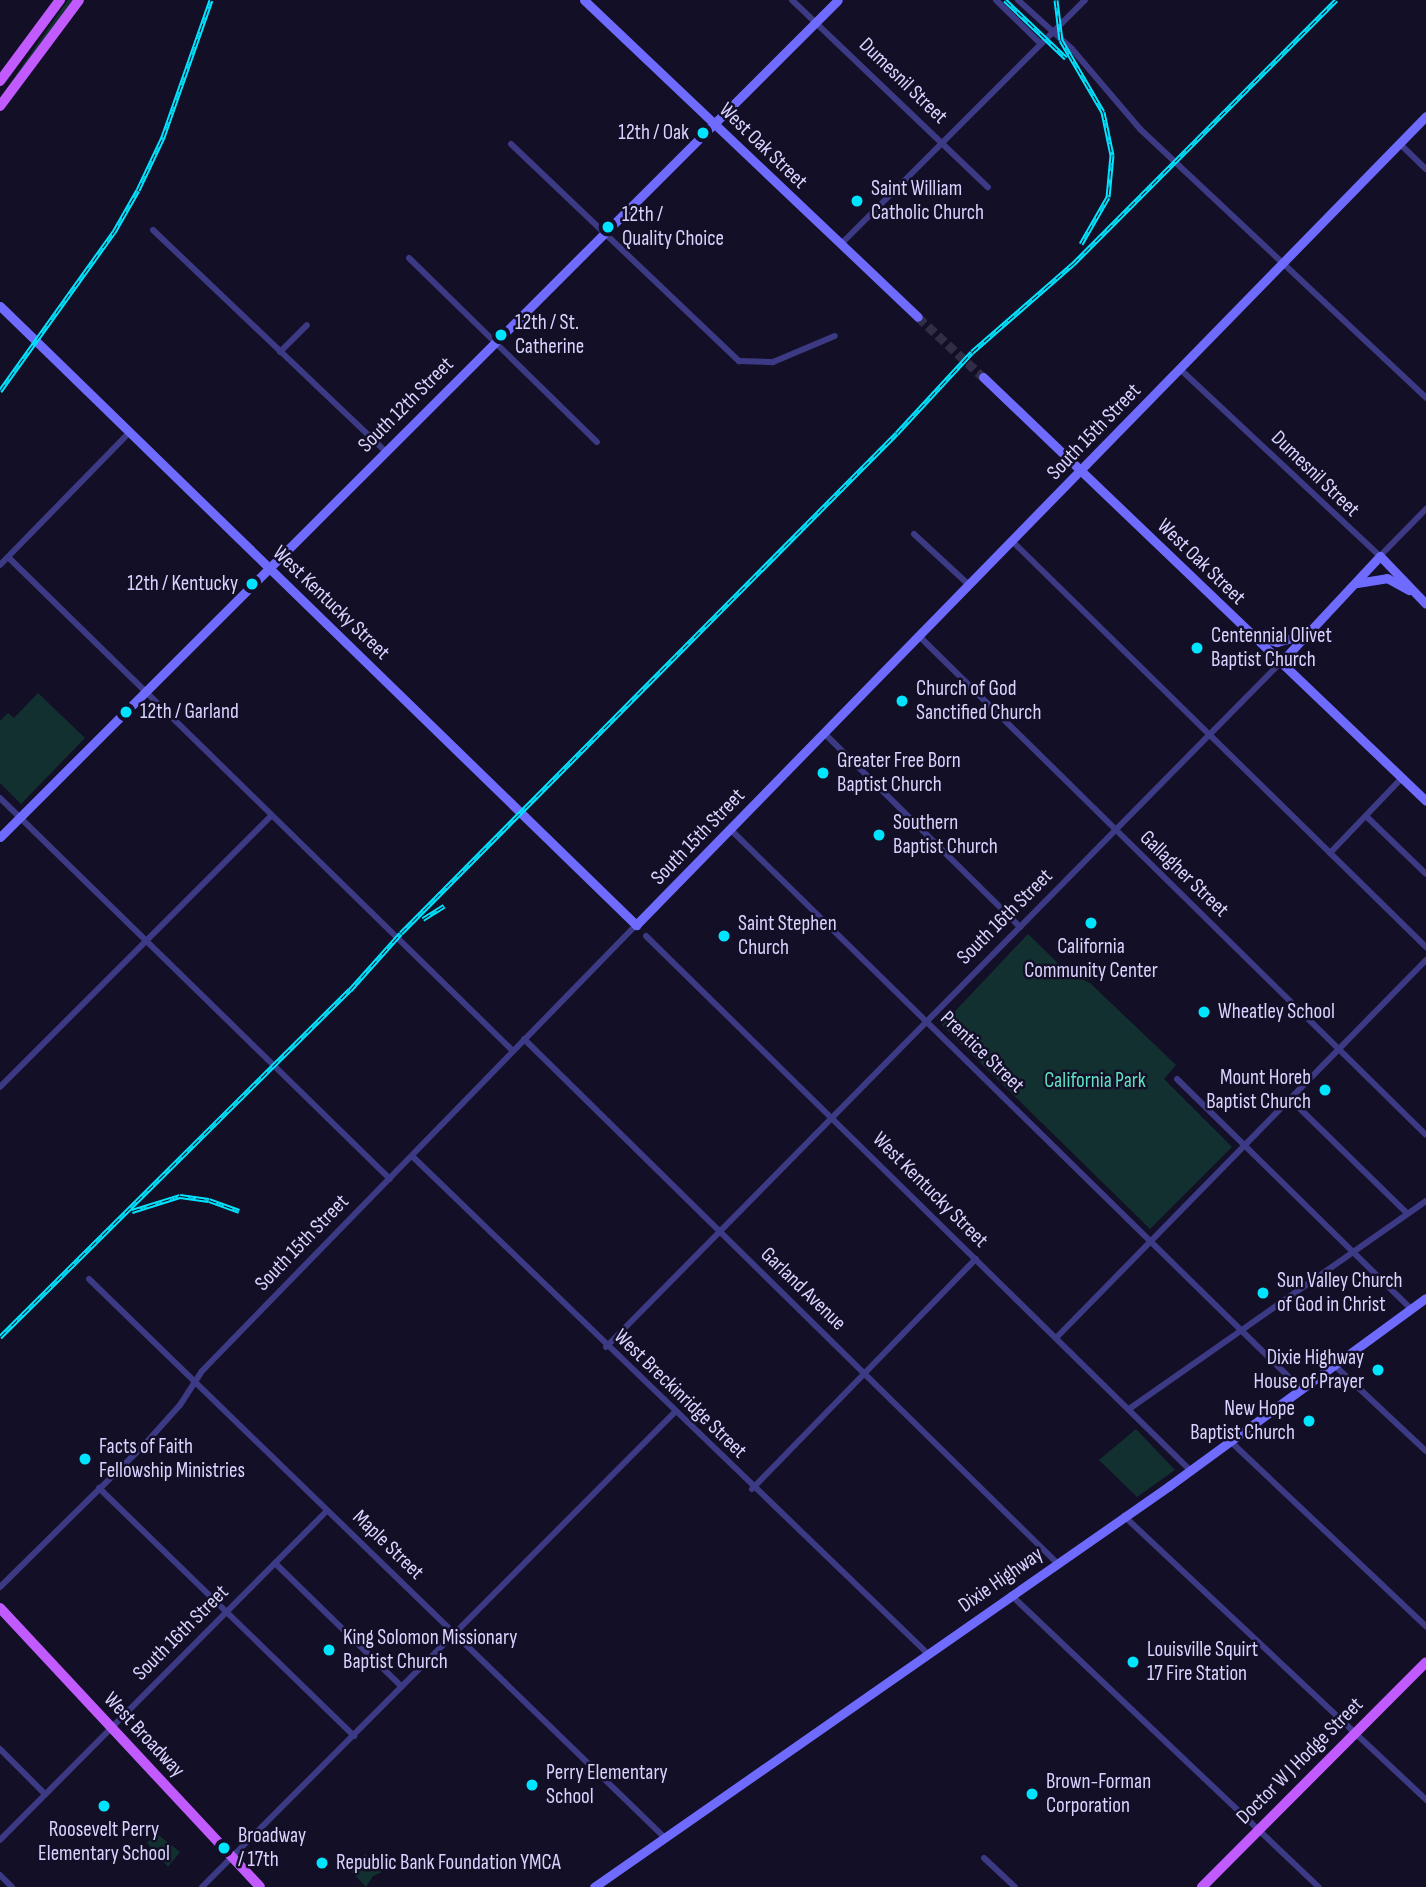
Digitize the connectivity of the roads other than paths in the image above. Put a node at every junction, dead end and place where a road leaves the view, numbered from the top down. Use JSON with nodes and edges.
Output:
{"nodes":[{"id":1,"x":60,"y":0,"type":"edge"},
{"id":2,"x":79,"y":0,"type":"edge"},
{"id":3,"x":87,"y":0,"type":"edge"},
{"id":4,"x":584,"y":0,"type":"edge"},
{"id":5,"x":792,"y":0,"type":"edge"},
{"id":6,"x":838,"y":0,"type":"edge"},
{"id":7,"x":996,"y":0,"type":"edge"},
{"id":8,"x":1018,"y":0,"type":"edge"},
{"id":9,"x":1085,"y":0,"type":"edge"},
{"id":10,"x":814,"y":23,"type":"junction"},
{"id":11,"x":1051,"y":33,"type":"junction"},
{"id":12,"x":55,"y":36,"type":"junction"},
{"id":13,"x":1041,"y":44,"type":"junction"},
{"id":14,"x":0,"y":81,"type":"edge"},
{"id":15,"x":0,"y":106,"type":"edge"},
{"id":16,"x":1426,"y":116,"type":"edge"},
{"id":17,"x":712,"y":123,"type":"junction"},
{"id":18,"x":943,"y":143,"type":"junction"},
{"id":19,"x":511,"y":144,"type":"dead end"},
{"id":20,"x":1400,"y":144,"type":"junction"},
{"id":21,"x":1426,"y":169,"type":"edge"},
{"id":22,"x":989,"y":187,"type":"dead end"},
{"id":23,"x":153,"y":230,"type":"dead end"},
{"id":24,"x":603,"y":232,"type":"junction"},
{"id":25,"x":841,"y":244,"type":"junction"},
{"id":26,"x":409,"y":258,"type":"dead end"},
{"id":27,"x":1283,"y":262,"type":"junction"},
{"id":28,"x":0,"y":306,"type":"edge"},
{"id":29,"x":918,"y":317,"type":"tunnel mouth"},
{"id":30,"x":307,"y":325,"type":"dead end"},
{"id":31,"x":835,"y":336,"type":"dead end"},
{"id":32,"x":494,"y":342,"type":"junction"},
{"id":33,"x":280,"y":352,"type":"junction"},
{"id":34,"x":1180,"y":369,"type":"junction"},
{"id":35,"x":983,"y":377,"type":"tunnel mouth"},
{"id":36,"x":1426,"y":398,"type":"edge"},
{"id":37,"x":130,"y":432,"type":"junction"},
{"id":38,"x":597,"y":442,"type":"dead end"},
{"id":39,"x":385,"y":451,"type":"junction"},
{"id":40,"x":1081,"y":471,"type":"junction"},
{"id":41,"x":1426,"y":509,"type":"edge"},
{"id":42,"x":914,"y":534,"type":"dead end"},
{"id":43,"x":1012,"y":541,"type":"junction"},
{"id":44,"x":1380,"y":556,"type":"junction"},
{"id":45,"x":8,"y":558,"type":"junction"},
{"id":46,"x":0,"y":565,"type":"edge"},
{"id":47,"x":269,"y":567,"type":"junction"},
{"id":48,"x":969,"y":584,"type":"junction"},
{"id":49,"x":1349,"y":587,"type":"junction"},
{"id":50,"x":1422,"y":601,"type":"edge"},
{"id":51,"x":1307,"y":632,"type":"junction"},
{"id":52,"x":1252,"y":634,"type":"junction"},
{"id":53,"x":919,"y":636,"type":"junction"},
{"id":54,"x":1281,"y":662,"type":"junction"},
{"id":55,"x":146,"y":692,"type":"junction"},
{"id":56,"x":824,"y":733,"type":"junction"},
{"id":57,"x":1208,"y":733,"type":"junction"},
{"id":58,"x":1402,"y":778,"type":"junction"},
{"id":59,"x":0,"y":798,"type":"edge"},
{"id":60,"x":1426,"y":800,"type":"edge"},
{"id":61,"x":271,"y":816,"type":"junction"},
{"id":62,"x":1366,"y":816,"type":"junction"},
{"id":63,"x":20,"y":817,"type":"junction"},
{"id":64,"x":730,"y":829,"type":"junction"},
{"id":65,"x":1115,"y":831,"type":"junction"},
{"id":66,"x":0,"y":837,"type":"edge"},
{"id":67,"x":1330,"y":853,"type":"junction"},
{"id":68,"x":1426,"y":874,"type":"edge"},
{"id":69,"x":636,"y":925,"type":"junction"},
{"id":70,"x":1020,"y":927,"type":"junction"},
{"id":71,"x":646,"y":936,"type":"dead end"},
{"id":72,"x":146,"y":941,"type":"junction"},
{"id":73,"x":1426,"y":947,"type":"edge"},
{"id":74,"x":1426,"y":960,"type":"edge"},
{"id":75,"x":926,"y":1021,"type":"junction"},
{"id":76,"x":524,"y":1039,"type":"junction"},
{"id":77,"x":1338,"y":1050,"type":"junction"},
{"id":78,"x":513,"y":1051,"type":"junction"},
{"id":79,"x":1177,"y":1079,"type":"dead end"},
{"id":80,"x":0,"y":1087,"type":"edge"},
{"id":81,"x":1290,"y":1099,"type":"junction"},
{"id":82,"x":832,"y":1117,"type":"junction"},
{"id":83,"x":1426,"y":1136,"type":"edge"},
{"id":84,"x":1245,"y":1147,"type":"junction"},
{"id":85,"x":412,"y":1156,"type":"junction"},
{"id":86,"x":390,"y":1179,"type":"junction"},
{"id":87,"x":1426,"y":1201,"type":"edge"},
{"id":88,"x":1407,"y":1213,"type":"junction"},
{"id":89,"x":720,"y":1232,"type":"junction"},
{"id":90,"x":1152,"y":1244,"type":"junction"},
{"id":91,"x":1352,"y":1251,"type":"junction"},
{"id":92,"x":976,"y":1259,"type":"junction"},
{"id":93,"x":89,"y":1279,"type":"dead end"},
{"id":94,"x":1426,"y":1298,"type":"edge"},
{"id":95,"x":1411,"y":1309,"type":"junction"},
{"id":96,"x":1241,"y":1330,"type":"junction"},
{"id":97,"x":1056,"y":1338,"type":"junction"},
{"id":98,"x":606,"y":1347,"type":"junction"},
{"id":99,"x":1333,"y":1364,"type":"junction"},
{"id":100,"x":864,"y":1374,"type":"junction"},
{"id":101,"x":195,"y":1382,"type":"junction"},
{"id":102,"x":1300,"y":1388,"type":"junction"},
{"id":103,"x":1129,"y":1409,"type":"junction"},
{"id":104,"x":674,"y":1413,"type":"junction"},
{"id":105,"x":1228,"y":1439,"type":"junction"},
{"id":106,"x":1426,"y":1451,"type":"edge"},
{"id":107,"x":1189,"y":1469,"type":"junction"},
{"id":108,"x":99,"y":1488,"type":"junction"},
{"id":109,"x":752,"y":1489,"type":"junction"},
{"id":110,"x":327,"y":1511,"type":"junction"},
{"id":111,"x":1125,"y":1516,"type":"junction"},
{"id":112,"x":275,"y":1563,"type":"junction"},
{"id":113,"x":1056,"y":1563,"type":"junction"},
{"id":114,"x":0,"y":1587,"type":"edge"},
{"id":115,"x":1011,"y":1595,"type":"junction"},
{"id":116,"x":0,"y":1608,"type":"edge"},
{"id":117,"x":226,"y":1612,"type":"junction"},
{"id":118,"x":1426,"y":1626,"type":"edge"},
{"id":119,"x":454,"y":1635,"type":"junction"},
{"id":120,"x":927,"y":1653,"type":"junction"},
{"id":121,"x":1426,"y":1661,"type":"edge"},
{"id":122,"x":402,"y":1687,"type":"junction"},
{"id":123,"x":111,"y":1728,"type":"junction"},
{"id":124,"x":1354,"y":1733,"type":"junction"},
{"id":125,"x":354,"y":1736,"type":"junction"},
{"id":126,"x":0,"y":1749,"type":"edge"},
{"id":127,"x":45,"y":1794,"type":"junction"},
{"id":128,"x":1426,"y":1800,"type":"edge"},
{"id":129,"x":1258,"y":1829,"type":"junction"},
{"id":130,"x":663,"y":1836,"type":"junction"},
{"id":131,"x":0,"y":1840,"type":"edge"},
{"id":132,"x":232,"y":1857,"type":"junction"},
{"id":133,"x":984,"y":1858,"type":"dead end"},
{"id":134,"x":0,"y":1875,"type":"edge"},
{"id":135,"x":12,"y":1887,"type":"edge"},
{"id":136,"x":202,"y":1887,"type":"edge"},
{"id":137,"x":260,"y":1887,"type":"edge"},
{"id":138,"x":594,"y":1887,"type":"edge"},
{"id":139,"x":1016,"y":1887,"type":"edge"},
{"id":140,"x":1202,"y":1887,"type":"edge"},
{"id":141,"x":1320,"y":1887,"type":"edge"}],
"edges":[{"from":1,"to":14,"type":"main road"},
{"from":2,"to":12,"type":"main road"},
{"from":3,"to":12,"type":"main road"},
{"from":4,"to":17,"type":"street","name":"West Oak Street"},
{"from":5,"to":10,"type":"street","name":"Dumesnil Street"},
{"from":6,"to":10,"type":"street","name":"South 12th Street"},
{"from":7,"to":13,"type":"street"},
{"from":8,"to":11,"type":"street"},
{"from":9,"to":11,"type":"street"},
{"from":10,"to":17,"type":"street","name":"South 12th Street"},
{"from":10,"to":18,"type":"street","name":"Dumesnil Street"},
{"from":11,"to":13,"type":"street"},
{"from":11,"to":27,"type":"street"},
{"from":12,"to":15,"type":"main road"},
{"from":13,"to":18,"type":"street"},
{"from":16,"to":20,"type":"street","name":"South 15th Street"},
{"from":17,"to":24,"type":"street","name":"South 12th Street"},
{"from":17,"to":25,"type":"street","name":"West Oak Street"},
{"from":18,"to":22,"type":"street","name":"Dumesnil Street"},
{"from":18,"to":25,"type":"street"},
{"from":19,"to":24,"type":"street"},
{"from":20,"to":21,"type":"street"},
{"from":20,"to":27,"type":"street","name":"South 15th Street"},
{"from":23,"to":33,"type":"street"},
{"from":24,"to":31,"type":"street"},
{"from":24,"to":32,"type":"street","name":"South 12th Street"},
{"from":25,"to":29,"type":"street","name":"West Oak Street"},
{"from":26,"to":32,"type":"street"},
{"from":27,"to":34,"type":"street","name":"South 15th Street"},
{"from":27,"to":36,"type":"street"},
{"from":28,"to":37,"type":"street","name":"West Kentucky Street"},
{"from":30,"to":33,"type":"street"},
{"from":32,"to":38,"type":"street"},
{"from":32,"to":39,"type":"street","name":"South 12th Street"},
{"from":33,"to":39,"type":"street"},
{"from":34,"to":40,"type":"street","name":"South 15th Street"},
{"from":34,"to":44,"type":"street","name":"Dumesnil Street"},
{"from":35,"to":40,"type":"street","name":"West Oak Street"},
{"from":37,"to":45,"type":"street"},
{"from":37,"to":47,"type":"street","name":"West Kentucky Street"},
{"from":39,"to":47,"type":"street","name":"South 12th Street"},
{"from":40,"to":43,"type":"street","name":"South 15th Street"},
{"from":40,"to":52,"type":"street","name":"West Oak Street"},
{"from":41,"to":44,"type":"street","name":"South 16th Street"},
{"from":42,"to":48,"type":"street"},
{"from":43,"to":48,"type":"street","name":"South 15th Street"},
{"from":43,"to":57,"type":"street"},
{"from":44,"to":49,"type":"street","name":"South 16th Street"},
{"from":44,"to":50,"type":"street","name":"Dumesnil Street"},
{"from":45,"to":46,"type":"street"},
{"from":45,"to":55,"type":"street"},
{"from":47,"to":55,"type":"street","name":"South 12th Street"},
{"from":47,"to":69,"type":"street","name":"West Kentucky Street"},
{"from":48,"to":53,"type":"street","name":"South 15th Street"},
{"from":49,"to":50,"type":"street"},
{"from":49,"to":51,"type":"street","name":"South 16th Street"},
{"from":51,"to":52,"type":"street"},
{"from":51,"to":54,"type":"street","name":"South 16th Street"},
{"from":52,"to":54,"type":"street","name":"West Oak Street"},
{"from":53,"to":56,"type":"street","name":"South 15th Street"},
{"from":53,"to":65,"type":"street","name":"Gallagher Street"},
{"from":54,"to":57,"type":"street","name":"South 16th Street"},
{"from":54,"to":58,"type":"street","name":"West Oak Street"},
{"from":55,"to":61,"type":"street"},
{"from":55,"to":63,"type":"street","name":"South 12th Street"},
{"from":56,"to":64,"type":"street","name":"South 15th Street"},
{"from":56,"to":70,"type":"street"},
{"from":57,"to":65,"type":"street","name":"South 16th Street"},
{"from":57,"to":67,"type":"street"},
{"from":58,"to":60,"type":"street","name":"West Oak Street"},
{"from":58,"to":62,"type":"street"},
{"from":59,"to":63,"type":"street"},
{"from":61,"to":72,"type":"street"},
{"from":61,"to":78,"type":"street"},
{"from":62,"to":67,"type":"street"},
{"from":62,"to":68,"type":"street"},
{"from":63,"to":66,"type":"street","name":"South 12th Street"},
{"from":63,"to":72,"type":"street"},
{"from":64,"to":69,"type":"street","name":"South 15th Street"},
{"from":64,"to":75,"type":"street","name":"Prentice Street"},
{"from":65,"to":70,"type":"street","name":"South 16th Street"},
{"from":65,"to":77,"type":"street","name":"Gallagher Street"},
{"from":67,"to":73,"type":"street"},
{"from":69,"to":76,"type":"street","name":"South 15th Street"},
{"from":70,"to":75,"type":"street","name":"South 16th Street"},
{"from":71,"to":82,"type":"street","name":"West Kentucky Street"},
{"from":72,"to":80,"type":"street"},
{"from":72,"to":86,"type":"street"},
{"from":74,"to":77,"type":"street"},
{"from":75,"to":82,"type":"street","name":"South 16th Street"},
{"from":75,"to":90,"type":"street","name":"Prentice Street"},
{"from":76,"to":78,"type":"street","name":"South 15th Street"},
{"from":76,"to":89,"type":"street","name":"Garland Avenue"},
{"from":77,"to":81,"type":"street"},
{"from":77,"to":83,"type":"street","name":"Gallagher Street"},
{"from":78,"to":85,"type":"street","name":"South 15th Street"},
{"from":79,"to":84,"type":"street"},
{"from":81,"to":84,"type":"street"},
{"from":81,"to":88,"type":"street"},
{"from":82,"to":89,"type":"street","name":"South 16th Street"},
{"from":82,"to":92,"type":"street","name":"West Kentucky Street"},
{"from":84,"to":90,"type":"street"},
{"from":84,"to":91,"type":"street"},
{"from":85,"to":86,"type":"street","name":"South 15th Street"},
{"from":85,"to":98,"type":"street","name":"West Breckinridge Street"},
{"from":86,"to":101,"type":"street","name":"South 15th Street"},
{"from":87,"to":88,"type":"street"},
{"from":88,"to":91,"type":"street"},
{"from":89,"to":98,"type":"street","name":"South 16th Street"},
{"from":89,"to":100,"type":"street","name":"Garland Avenue"},
{"from":90,"to":96,"type":"street","name":"Prentice Street"},
{"from":90,"to":97,"type":"street"},
{"from":91,"to":95,"type":"street"},
{"from":91,"to":96,"type":"street"},
{"from":92,"to":97,"type":"street","name":"West Kentucky Street"},
{"from":92,"to":100,"type":"street"},
{"from":93,"to":101,"type":"street","name":"Maple Street"},
{"from":94,"to":95,"type":"street","name":"Dixie Highway"},
{"from":95,"to":99,"type":"street","name":"Dixie Highway"},
{"from":96,"to":102,"type":"street","name":"Prentice Street"},
{"from":96,"to":103,"type":"street"},
{"from":97,"to":103,"type":"street","name":"West Kentucky Street"},
{"from":98,"to":104,"type":"street","name":"West Breckinridge Street"},
{"from":99,"to":102,"type":"street","name":"Dixie Highway"},
{"from":99,"to":106,"type":"street"},
{"from":100,"to":109,"type":"street"},
{"from":100,"to":113,"type":"street","name":"Garland Avenue"},
{"from":101,"to":108,"type":"street","name":"South 15th Street"},
{"from":101,"to":110,"type":"street","name":"Maple Street"},
{"from":102,"to":105,"type":"street","name":"Dixie Highway"},
{"from":103,"to":107,"type":"street","name":"West Kentucky Street"},
{"from":104,"to":109,"type":"street","name":"West Breckinridge Street"},
{"from":104,"to":119,"type":"street"},
{"from":105,"to":107,"type":"street","name":"Dixie Highway"},
{"from":105,"to":118,"type":"street"},
{"from":107,"to":111,"type":"street","name":"Dixie Highway"},
{"from":108,"to":114,"type":"street","name":"South 15th Street"},
{"from":108,"to":117,"type":"street"},
{"from":109,"to":120,"type":"street","name":"West Breckinridge Street"},
{"from":110,"to":112,"type":"street","name":"South 16th Street"},
{"from":110,"to":119,"type":"street","name":"Maple Street"},
{"from":111,"to":113,"type":"street","name":"Dixie Highway"},
{"from":111,"to":124,"type":"street"},
{"from":112,"to":117,"type":"street","name":"South 16th Street"},
{"from":112,"to":122,"type":"street"},
{"from":113,"to":115,"type":"street","name":"Dixie Highway"},
{"from":115,"to":120,"type":"street","name":"Dixie Highway"},
{"from":115,"to":129,"type":"street"},
{"from":116,"to":123,"type":"main road","name":"West Broadway"},
{"from":117,"to":123,"type":"street","name":"South 16th Street"},
{"from":117,"to":125,"type":"street"},
{"from":119,"to":122,"type":"street"},
{"from":119,"to":130,"type":"street","name":"Maple Street"},
{"from":120,"to":130,"type":"street","name":"Dixie Highway"},
{"from":121,"to":124,"type":"main road","name":"Doctor W J Hodge Street"},
{"from":122,"to":125,"type":"street"},
{"from":123,"to":127,"type":"street","name":"South 16th Street"},
{"from":123,"to":132,"type":"main road","name":"West Broadway"},
{"from":124,"to":128,"type":"street"},
{"from":124,"to":129,"type":"main road","name":"Doctor W J Hodge Street"},
{"from":125,"to":132,"type":"street"},
{"from":126,"to":127,"type":"street"},
{"from":127,"to":131,"type":"street","name":"South 16th Street"},
{"from":129,"to":140,"type":"main road","name":"Doctor W J Hodge Street"},
{"from":129,"to":141,"type":"street"},
{"from":130,"to":138,"type":"street","name":"Dixie Highway"},
{"from":132,"to":136,"type":"street"},
{"from":132,"to":137,"type":"main road","name":"West Broadway"},
{"from":133,"to":139,"type":"street"},
{"from":134,"to":135,"type":"street"}]}
